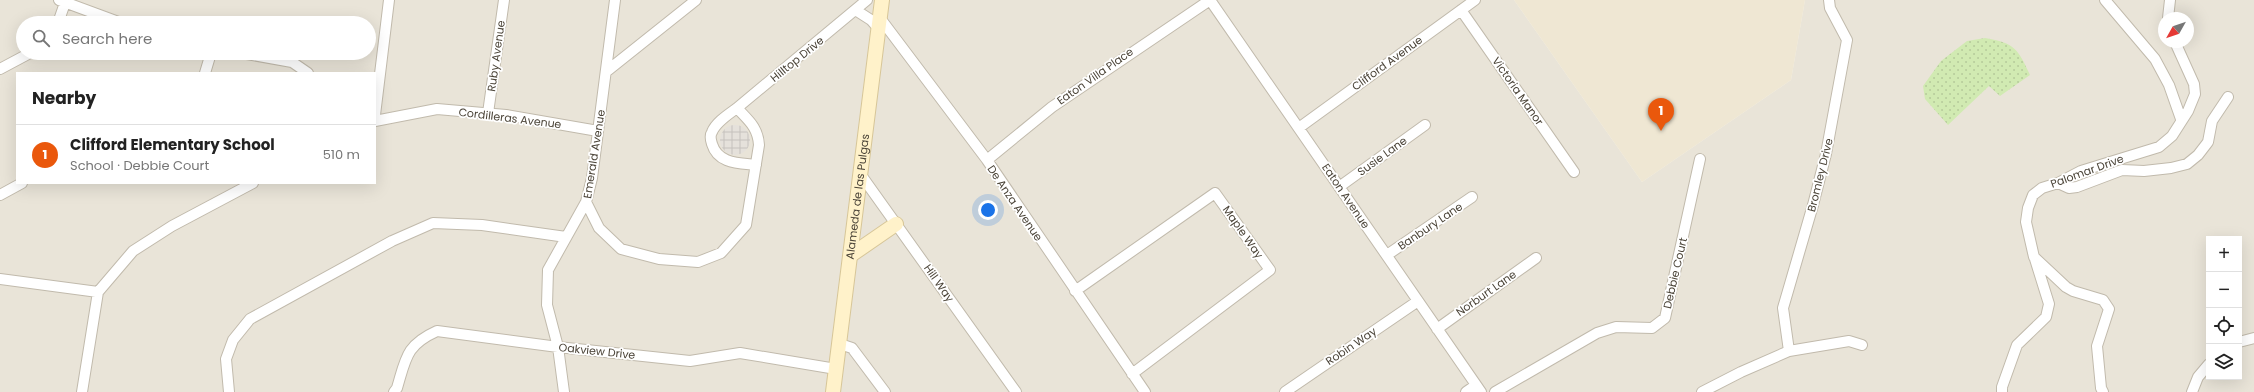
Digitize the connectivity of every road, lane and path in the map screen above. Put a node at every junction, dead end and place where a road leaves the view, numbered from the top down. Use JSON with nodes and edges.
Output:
{"nodes":[{"id":1,"x":389,"y":0,"type":"edge"},
{"id":2,"x":504,"y":0,"type":"edge"},
{"id":3,"x":615,"y":0,"type":"edge"},
{"id":4,"x":696,"y":0,"type":"edge"},
{"id":5,"x":867,"y":0,"type":"edge"},
{"id":6,"x":882,"y":0,"type":"edge"},
{"id":7,"x":1210,"y":0,"type":"edge"},
{"id":8,"x":1475,"y":0,"type":"edge"},
{"id":9,"x":1829,"y":0,"type":"edge"},
{"id":10,"x":2105,"y":0,"type":"edge"},
{"id":11,"x":2170,"y":0,"type":"edge"},
{"id":12,"x":63,"y":1,"type":"edge"},
{"id":13,"x":1461,"y":10,"type":"junction"},
{"id":14,"x":857,"y":11,"type":"junction"},
{"id":15,"x":2169,"y":12,"type":"edge"},
{"id":16,"x":60,"y":16,"type":"edge"},
{"id":17,"x":103,"y":16,"type":"edge"},
{"id":18,"x":880,"y":24,"type":"junction"},
{"id":19,"x":2179,"y":48,"type":"edge"},
{"id":20,"x":17,"y":60,"type":"edge"},
{"id":21,"x":209,"y":60,"type":"edge"},
{"id":22,"x":281,"y":60,"type":"edge"},
{"id":23,"x":0,"y":69,"type":"edge"},
{"id":24,"x":607,"y":71,"type":"junction"},
{"id":25,"x":205,"y":72,"type":"edge"},
{"id":26,"x":307,"y":72,"type":"edge"},
{"id":27,"x":2228,"y":97,"type":"dead end"},
{"id":28,"x":376,"y":107,"type":"edge"},
{"id":29,"x":737,"y":108,"type":"junction"},
{"id":30,"x":488,"y":113,"type":"junction"},
{"id":31,"x":2181,"y":119,"type":"junction"},
{"id":32,"x":376,"y":121,"type":"edge"},
{"id":33,"x":1425,"y":126,"type":"dead end"},
{"id":34,"x":1300,"y":127,"type":"junction"},
{"id":35,"x":598,"y":131,"type":"junction"},
{"id":36,"x":1700,"y":159,"type":"dead end"},
{"id":37,"x":987,"y":160,"type":"junction"},
{"id":38,"x":756,"y":165,"type":"junction"},
{"id":39,"x":1574,"y":172,"type":"dead end"},
{"id":40,"x":861,"y":175,"type":"junction"},
{"id":41,"x":2058,"y":182,"type":"junction"},
{"id":42,"x":20,"y":184,"type":"edge"},
{"id":43,"x":251,"y":184,"type":"edge"},
{"id":44,"x":1339,"y":187,"type":"junction"},
{"id":45,"x":0,"y":195,"type":"edge"},
{"id":46,"x":1472,"y":197,"type":"dead end"},
{"id":47,"x":586,"y":202,"type":"junction"},
{"id":48,"x":896,"y":224,"type":"junction"},
{"id":49,"x":566,"y":237,"type":"junction"},
{"id":50,"x":851,"y":255,"type":"junction"},
{"id":51,"x":1387,"y":255,"type":"junction"},
{"id":52,"x":2034,"y":257,"type":"junction"},
{"id":53,"x":1536,"y":258,"type":"dead end"},
{"id":54,"x":0,"y":279,"type":"edge"},
{"id":55,"x":1075,"y":291,"type":"junction"},
{"id":56,"x":98,"y":292,"type":"junction"},
{"id":57,"x":1418,"y":301,"type":"junction"},
{"id":58,"x":1436,"y":328,"type":"junction"},
{"id":59,"x":2254,"y":338,"type":"edge"},
{"id":60,"x":2242,"y":341,"type":"edge"},
{"id":61,"x":840,"y":344,"type":"junction"},
{"id":62,"x":1862,"y":345,"type":"dead end"},
{"id":63,"x":558,"y":347,"type":"junction"},
{"id":64,"x":1790,"y":351,"type":"junction"},
{"id":65,"x":2206,"y":368,"type":"edge"},
{"id":66,"x":836,"y":369,"type":"junction"},
{"id":67,"x":1132,"y":374,"type":"junction"},
{"id":68,"x":1478,"y":389,"type":"edge"},
{"id":69,"x":82,"y":392,"type":"edge"},
{"id":70,"x":229,"y":392,"type":"edge"},
{"id":71,"x":394,"y":392,"type":"edge"},
{"id":72,"x":564,"y":392,"type":"edge"},
{"id":73,"x":833,"y":392,"type":"edge"},
{"id":74,"x":885,"y":392,"type":"edge"},
{"id":75,"x":1016,"y":392,"type":"edge"},
{"id":76,"x":1144,"y":392,"type":"edge"},
{"id":77,"x":1284,"y":392,"type":"edge"},
{"id":78,"x":1466,"y":392,"type":"edge"},
{"id":79,"x":1495,"y":392,"type":"edge"},
{"id":80,"x":1702,"y":392,"type":"edge"},
{"id":81,"x":2002,"y":392,"type":"edge"},
{"id":82,"x":2103,"y":392,"type":"edge"},
{"id":83,"x":2192,"y":392,"type":"edge"}],
"edges":[{"from":1,"to":28,"type":"street"},
{"from":2,"to":30,"type":"street","name":"Ruby Avenue"},
{"from":3,"to":24,"type":"street","name":"Emerald Avenue"},
{"from":4,"to":24,"type":"street"},
{"from":5,"to":14,"type":"street","name":"Hilltop Drive"},
{"from":6,"to":18,"type":"main road","name":"Alameda de las Pulgas"},
{"from":7,"to":34,"type":"street","name":"Eaton Avenue"},
{"from":7,"to":37,"type":"street","name":"Eaton Villa Place"},
{"from":8,"to":13,"type":"street","name":"Clifford Avenue"},
{"from":9,"to":64,"type":"street","name":"Bromley Drive"},
{"from":10,"to":31,"type":"street"},
{"from":11,"to":15,"type":"street"},
{"from":12,"to":16,"type":"street"},
{"from":12,"to":17,"type":"street"},
{"from":13,"to":34,"type":"street","name":"Clifford Avenue"},
{"from":13,"to":39,"type":"street","name":"Victoria Manor"},
{"from":14,"to":18,"type":"street"},
{"from":14,"to":29,"type":"street","name":"Hilltop Drive"},
{"from":18,"to":37,"type":"street","name":"De Anza Avenue"},
{"from":18,"to":40,"type":"main road","name":"Alameda de las Pulgas"},
{"from":19,"to":31,"type":"street","name":"Palomar Drive"},
{"from":20,"to":23,"type":"street"},
{"from":21,"to":25,"type":"street"},
{"from":22,"to":26,"type":"street"},
{"from":24,"to":35,"type":"street","name":"Emerald Avenue"},
{"from":27,"to":41,"type":"street"},
{"from":29,"to":38,"type":"street"},
{"from":29,"to":38,"type":"street","name":"Hilltop Drive"},
{"from":30,"to":32,"type":"street","name":"Cordilleras Avenue"},
{"from":30,"to":35,"type":"street","name":"Cordilleras Avenue"},
{"from":31,"to":41,"type":"street","name":"Palomar Drive"},
{"from":33,"to":44,"type":"street","name":"Susie Lane"},
{"from":34,"to":44,"type":"street","name":"Eaton Avenue"},
{"from":35,"to":47,"type":"street","name":"Emerald Avenue"},
{"from":36,"to":79,"type":"street","name":"Debbie Court"},
{"from":37,"to":55,"type":"street","name":"De Anza Avenue"},
{"from":38,"to":47,"type":"street"},
{"from":40,"to":48,"type":"street","name":"Hill Way"},
{"from":40,"to":50,"type":"main road","name":"Alameda de las Pulgas"},
{"from":41,"to":52,"type":"street","name":"Palomar Drive"},
{"from":42,"to":45,"type":"street"},
{"from":43,"to":56,"type":"street"},
{"from":44,"to":51,"type":"street","name":"Eaton Avenue"},
{"from":46,"to":51,"type":"street","name":"Banbury Lane"},
{"from":47,"to":49,"type":"street","name":"Emerald Avenue"},
{"from":48,"to":50,"type":"main road"},
{"from":48,"to":75,"type":"street","name":"Hill Way"},
{"from":49,"to":63,"type":"street","name":"Emerald Avenue"},
{"from":49,"to":70,"type":"street"},
{"from":50,"to":61,"type":"main road","name":"Alameda de las Pulgas"},
{"from":51,"to":57,"type":"street","name":"Eaton Avenue"},
{"from":52,"to":81,"type":"street","name":"Palomar Drive"},
{"from":52,"to":82,"type":"street"},
{"from":53,"to":58,"type":"street","name":"Norburt Lane"},
{"from":54,"to":56,"type":"street"},
{"from":55,"to":67,"type":"street","name":"De Anza Avenue"},
{"from":55,"to":67,"type":"street","name":"Maple Way"},
{"from":56,"to":69,"type":"street"},
{"from":57,"to":58,"type":"street","name":"Eaton Avenue"},
{"from":57,"to":77,"type":"street","name":"Robin Way"},
{"from":58,"to":68,"type":"street","name":"Eaton Avenue"},
{"from":59,"to":60,"type":"street"},
{"from":61,"to":66,"type":"main road","name":"Alameda de las Pulgas"},
{"from":61,"to":74,"type":"street"},
{"from":62,"to":64,"type":"street"},
{"from":63,"to":66,"type":"street","name":"Oakview Drive"},
{"from":63,"to":71,"type":"street","name":"Oakview Drive"},
{"from":63,"to":72,"type":"street","name":"Emerald Avenue"},
{"from":64,"to":80,"type":"street"},
{"from":65,"to":83,"type":"street"},
{"from":66,"to":73,"type":"main road","name":"Alameda de las Pulgas"},
{"from":67,"to":76,"type":"street","name":"De Anza Avenue"},
{"from":68,"to":78,"type":"street"}]}
